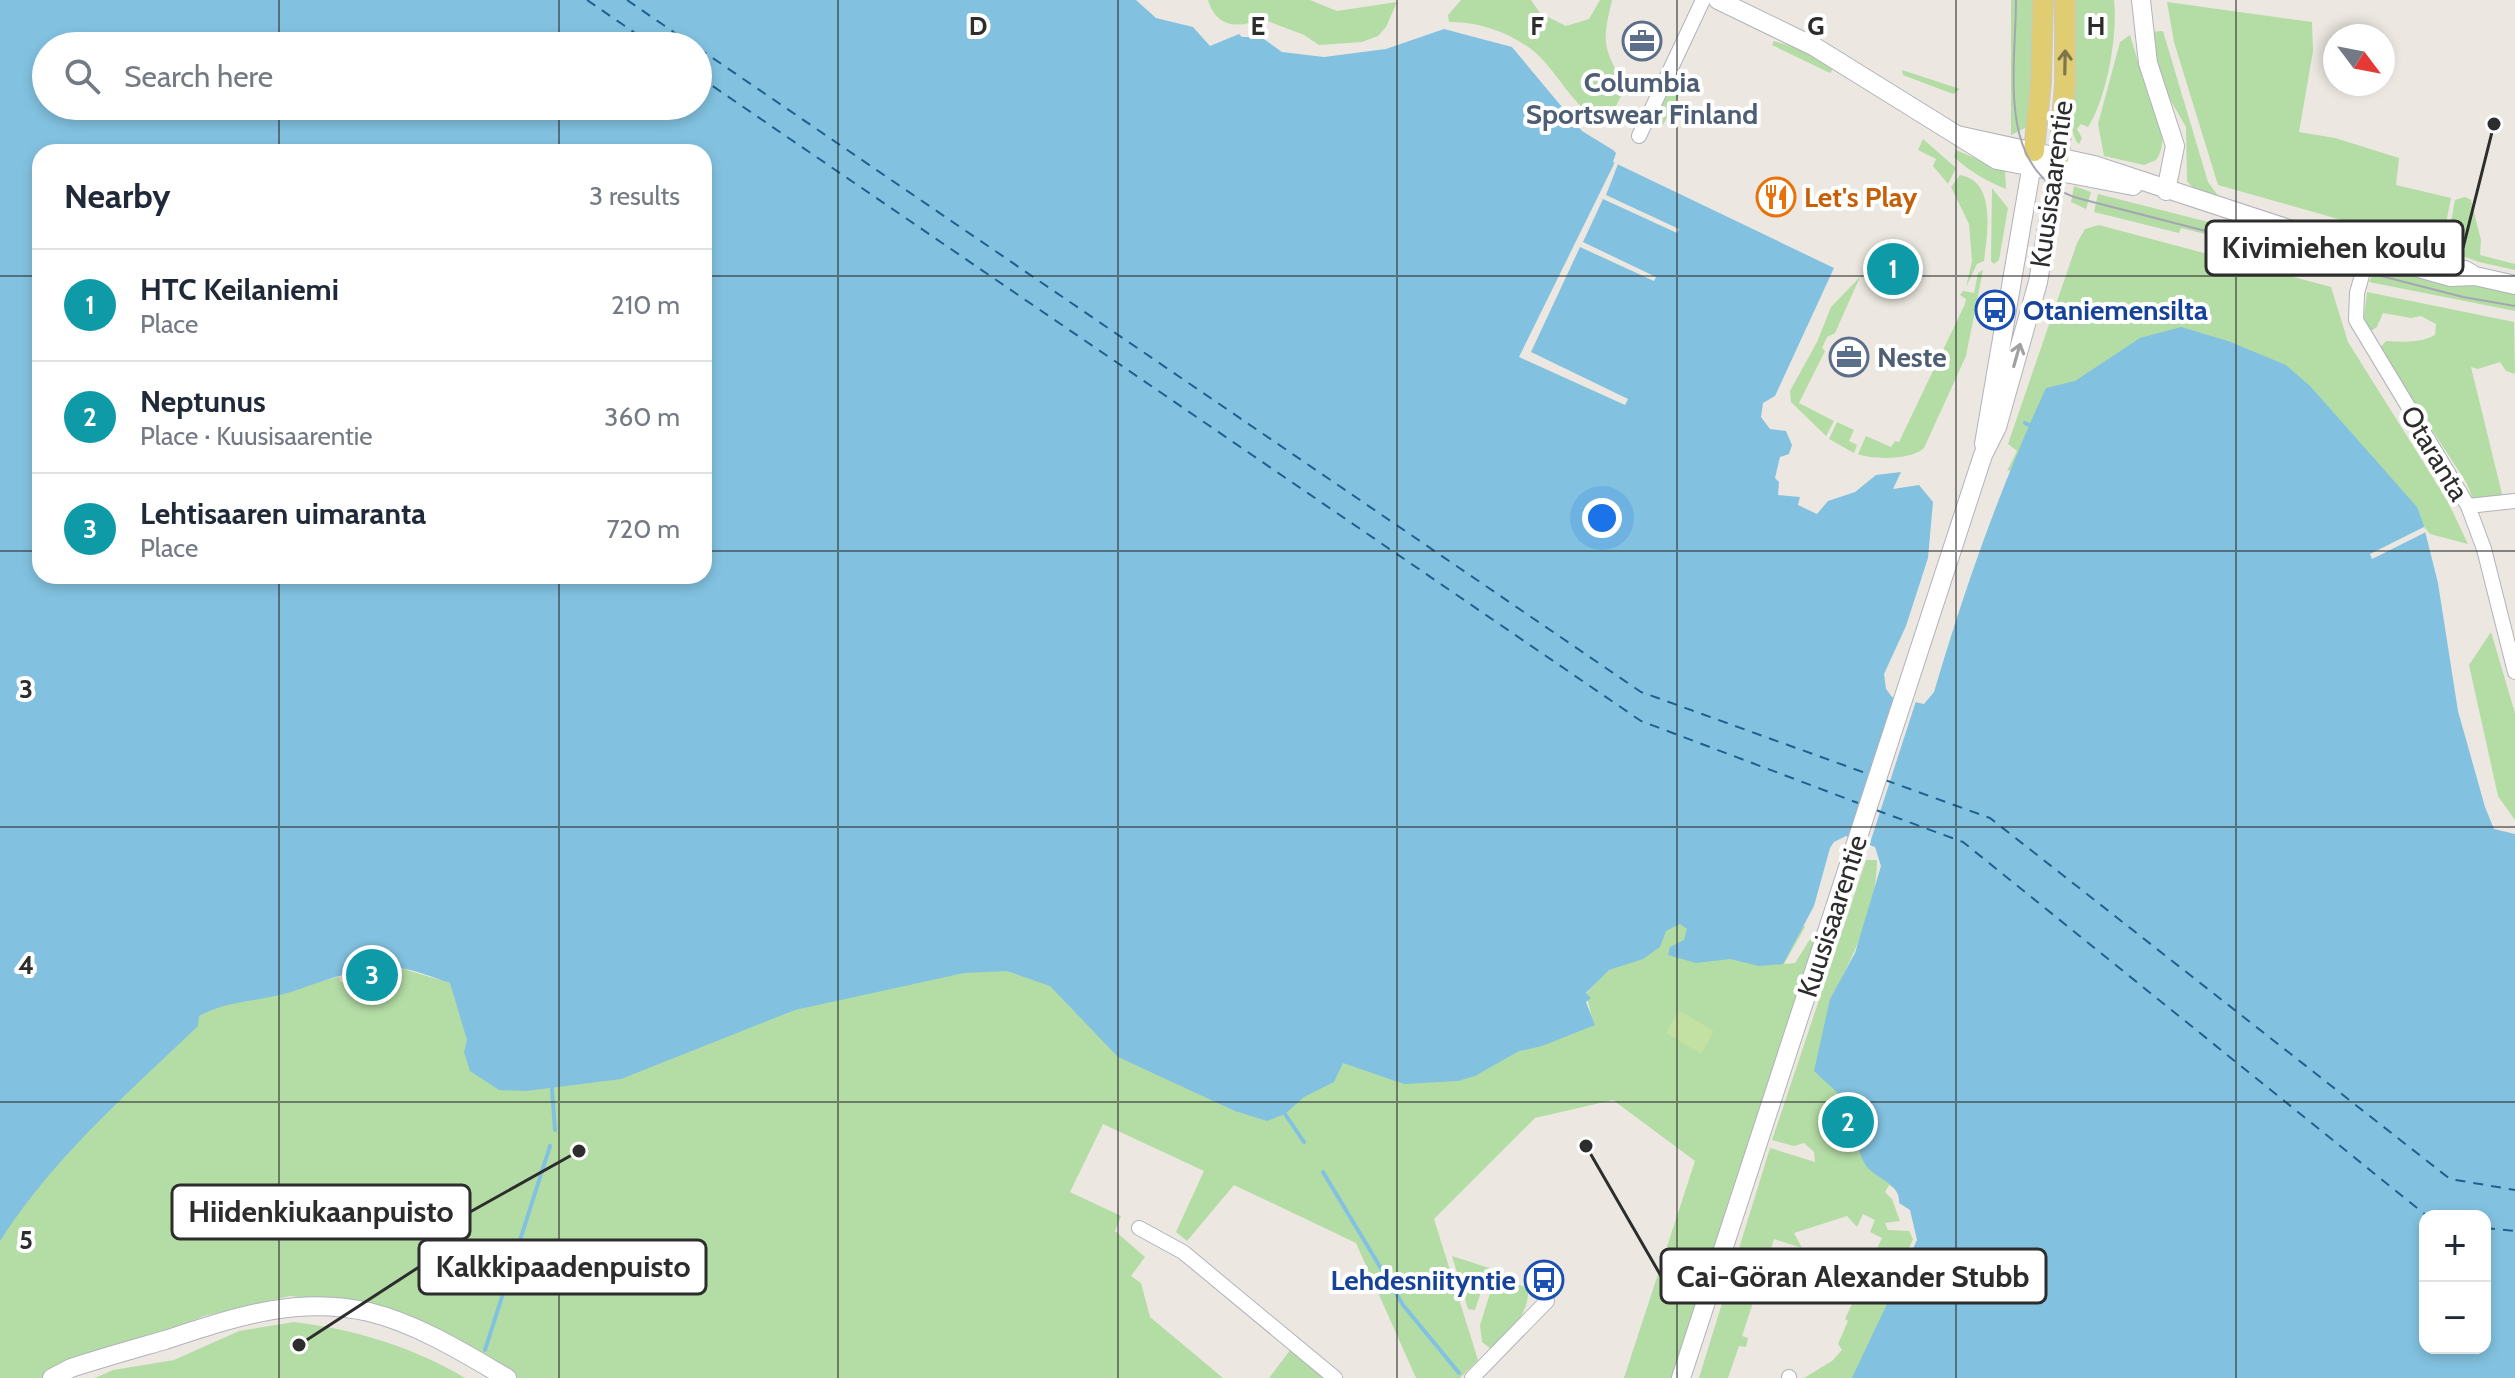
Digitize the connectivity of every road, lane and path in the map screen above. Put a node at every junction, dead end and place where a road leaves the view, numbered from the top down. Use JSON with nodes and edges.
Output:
{"nodes":[{"id":1,"x":1703,"y":0,"type":"edge"},
{"id":2,"x":1718,"y":0,"type":"edge"},
{"id":3,"x":2043,"y":0,"type":"edge"},
{"id":4,"x":2065,"y":0,"type":"edge"},
{"id":5,"x":2141,"y":0,"type":"edge"},
{"id":6,"x":1639,"y":136,"type":"dead end"},
{"id":7,"x":2033,"y":160,"type":"junction"},
{"id":8,"x":2058,"y":165,"type":"junction"},
{"id":9,"x":2161,"y":190,"type":"junction"},
{"id":10,"x":2370,"y":248,"type":"junction"},
{"id":11,"x":2515,"y":285,"type":"edge"},
{"id":12,"x":1983,"y":455,"type":"junction"},
{"id":13,"x":2515,"y":501,"type":"edge"},
{"id":14,"x":2468,"y":506,"type":"junction"},
{"id":15,"x":2515,"y":672,"type":"edge"},
{"id":16,"x":1139,"y":1228,"type":"dead end"},
{"id":17,"x":1547,"y":1301,"type":"dead end"},
{"id":18,"x":52,"y":1378,"type":"edge"},
{"id":19,"x":507,"y":1378,"type":"edge"},
{"id":20,"x":1335,"y":1378,"type":"edge"},
{"id":21,"x":1472,"y":1378,"type":"edge"},
{"id":22,"x":1681,"y":1378,"type":"edge"}],
"edges":[{"from":1,"to":6,"type":"street"},
{"from":2,"to":7,"type":"main road"},
{"from":3,"to":7,"type":"main road","name":"Kuusisaarentie"},
{"from":8,"to":4,"type":"main road","name":"Kuusisaarentie","one_way":true},
{"from":5,"to":9,"type":"main road"},
{"from":7,"to":8,"type":"main road"},
{"from":7,"to":12,"type":"main road","name":"Kuusisaarentie"},
{"from":8,"to":9,"type":"main road"},
{"from":12,"to":8,"type":"main road","name":"Kuusisaarentie","one_way":true},
{"from":9,"to":10,"type":"main road"},
{"from":10,"to":11,"type":"main road"},
{"from":10,"to":14,"type":"street","name":"Otaranta"},
{"from":12,"to":22,"type":"main road","name":"Kuusisaarentie"},
{"from":13,"to":14,"type":"street"},
{"from":14,"to":15,"type":"street","name":"Otaranta"},
{"from":16,"to":20,"type":"street"},
{"from":17,"to":21,"type":"street"},
{"from":18,"to":19,"type":"main road"}]}
